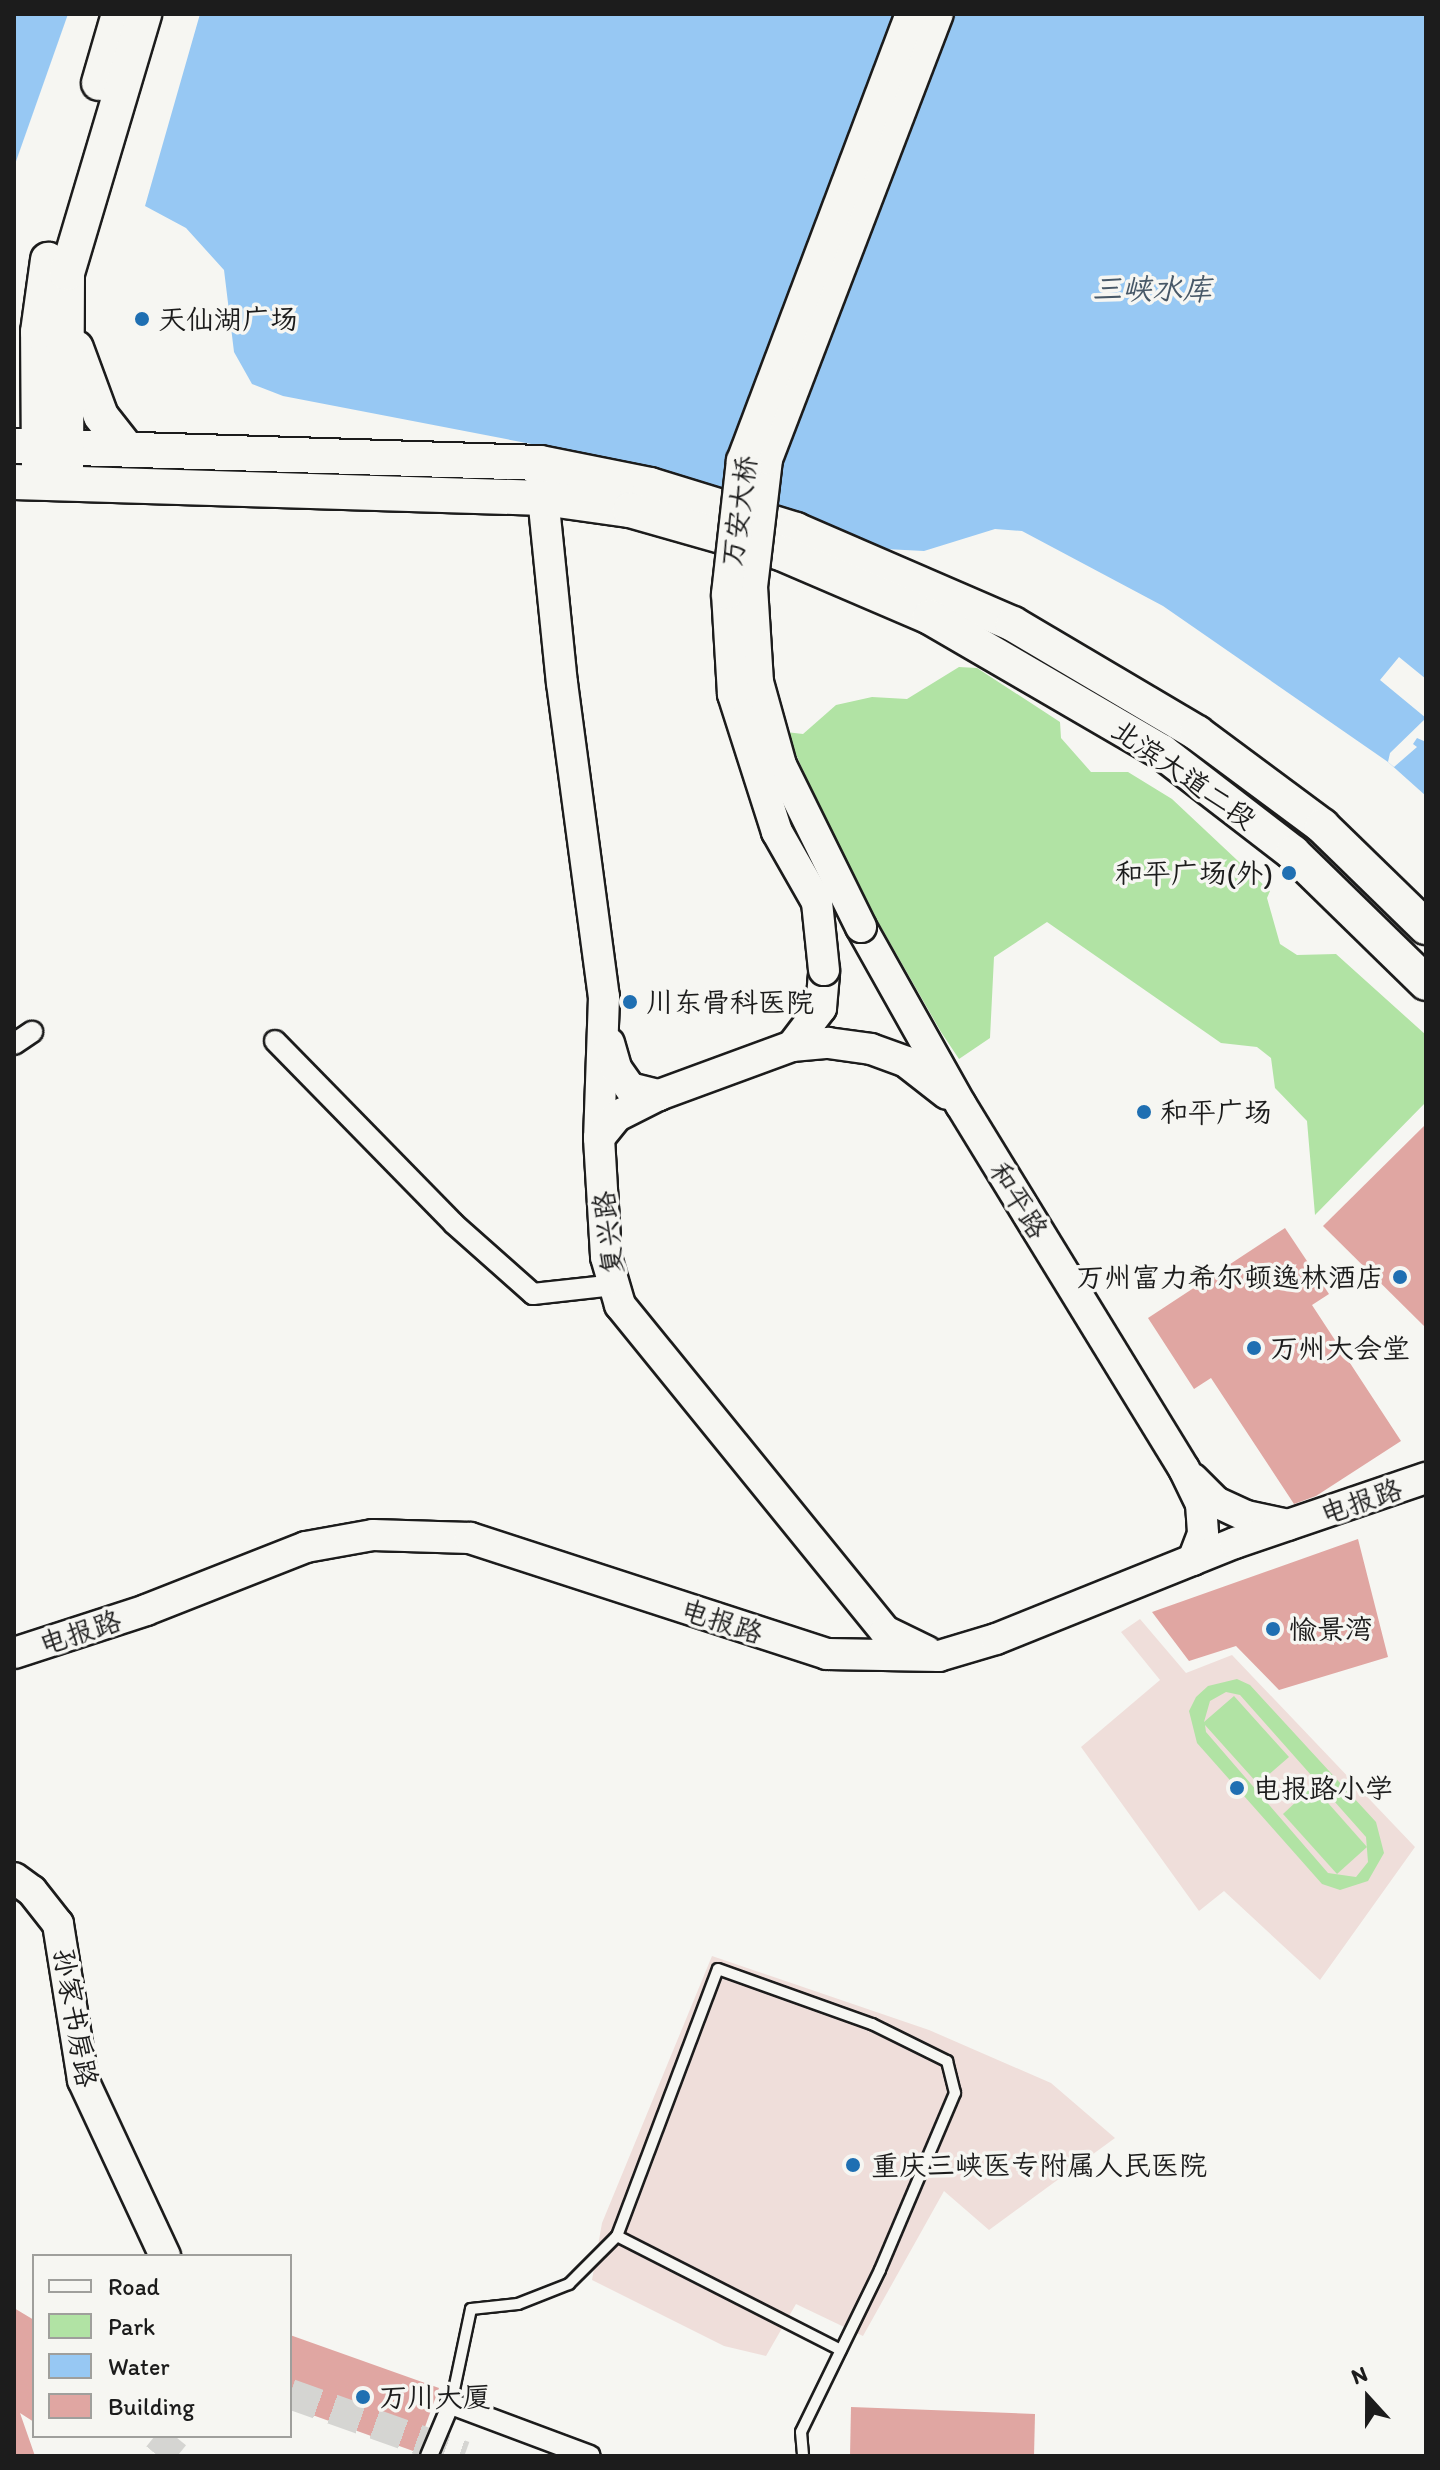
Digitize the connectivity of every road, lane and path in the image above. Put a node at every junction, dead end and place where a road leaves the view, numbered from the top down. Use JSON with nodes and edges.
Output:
{"nodes":[{"id":1,"x":119,"y":14,"type":"edge"},
{"id":2,"x":144,"y":14,"type":"edge"},
{"id":3,"x":911,"y":14,"type":"edge"},
{"id":4,"x":938,"y":14,"type":"edge"},
{"id":5,"x":56,"y":277,"type":"junction"},
{"id":6,"x":14,"y":329,"type":"edge"},
{"id":7,"x":40,"y":447,"type":"edge"},
{"id":8,"x":127,"y":449,"type":"junction"},
{"id":9,"x":540,"y":463,"type":"junction"},
{"id":10,"x":40,"y":483,"type":"edge"},
{"id":11,"x":543,"y":498,"type":"junction"},
{"id":12,"x":1004,"y":638,"type":"junction"},
{"id":13,"x":861,"y":927,"type":"joint"},
{"id":14,"x":1426,"y":927,"type":"edge"},
{"id":15,"x":1426,"y":983,"type":"edge"},
{"id":16,"x":32,"y":1032,"type":"dead end"},
{"id":17,"x":606,"y":1034,"type":"junction"},
{"id":18,"x":275,"y":1041,"type":"dead end"},
{"id":19,"x":14,"y":1044,"type":"edge"},
{"id":20,"x":792,"y":1046,"type":"junction"},
{"id":21,"x":659,"y":1095,"type":"junction"},
{"id":22,"x":961,"y":1105,"type":"junction"},
{"id":23,"x":599,"y":1138,"type":"junction"},
{"id":24,"x":614,"y":1285,"type":"junction"},
{"id":25,"x":1184,"y":1469,"type":"junction"},
{"id":26,"x":1426,"y":1478,"type":"edge"},
{"id":27,"x":1291,"y":1525,"type":"junction"},
{"id":28,"x":1193,"y":1560,"type":"junction"},
{"id":29,"x":855,"y":1596,"type":"junction"},
{"id":30,"x":14,"y":1653,"type":"edge"},
{"id":31,"x":835,"y":1654,"type":"junction"},
{"id":32,"x":939,"y":1656,"type":"junction"},
{"id":33,"x":14,"y":1878,"type":"edge"},
{"id":34,"x":617,"y":2236,"type":"junction"},
{"id":35,"x":164,"y":2254,"type":"edge"},
{"id":36,"x":841,"y":2350,"type":"junction"},
{"id":37,"x":451,"y":2404,"type":"junction"},
{"id":38,"x":429,"y":2456,"type":"edge"},
{"id":39,"x":590,"y":2456,"type":"edge"},
{"id":40,"x":803,"y":2456,"type":"edge"}],
"edges":[{"from":1,"to":5,"type":"main road"},
{"from":2,"to":5,"type":"main road"},
{"from":3,"to":20,"type":"main road","name":"万安大桥","bridge":true},
{"from":4,"to":13,"type":"main road","name":"万安大桥","bridge":true},
{"from":5,"to":6,"type":"main road"},
{"from":5,"to":7,"type":"main road"},
{"from":5,"to":8,"type":"main road"},
{"from":7,"to":8,"type":"main road"},
{"from":7,"to":10,"type":"main road"},
{"from":8,"to":9,"type":"main road"},
{"from":9,"to":11,"type":"main road","name":"复兴路"},
{"from":9,"to":12,"type":"main road","bridge":true},
{"from":10,"to":11,"type":"main road"},
{"from":11,"to":12,"type":"main road","bridge":true},
{"from":11,"to":17,"type":"main road","name":"复兴路"},
{"from":12,"to":14,"type":"main road","name":"北滨大道二段"},
{"from":12,"to":15,"type":"main road","name":"北滨大道二段"},
{"from":13,"to":22,"type":"main road","name":"和平路"},
{"from":16,"to":19,"type":"street"},
{"from":17,"to":21,"type":"main road"},
{"from":17,"to":23,"type":"main road","name":"复兴路"},
{"from":18,"to":24,"type":"street"},
{"from":20,"to":21,"type":"main road"},
{"from":20,"to":22,"type":"main road"},
{"from":21,"to":23,"type":"main road"},
{"from":22,"to":25,"type":"main road","name":"和平路"},
{"from":23,"to":24,"type":"main road","name":"复兴路"},
{"from":24,"to":29,"type":"main road","name":"复兴路"},
{"from":25,"to":27,"type":"main road","name":"和平路"},
{"from":25,"to":28,"type":"main road","name":"和平路"},
{"from":26,"to":27,"type":"main road","name":"电报路"},
{"from":27,"to":28,"type":"main road","name":"电报路"},
{"from":28,"to":32,"type":"main road","name":"电报路"},
{"from":29,"to":31,"type":"main road"},
{"from":29,"to":32,"type":"main road","name":"复兴路"},
{"from":30,"to":31,"type":"main road","name":"电报路"},
{"from":31,"to":32,"type":"main road","name":"电报路"},
{"from":33,"to":35,"type":"main road","name":"孙家书房路"},
{"from":34,"to":36,"type":"lane"},
{"from":34,"to":36,"type":"lane"},
{"from":34,"to":37,"type":"lane"},
{"from":36,"to":40,"type":"lane"},
{"from":37,"to":38,"type":"street"},
{"from":37,"to":39,"type":"street"}]}
